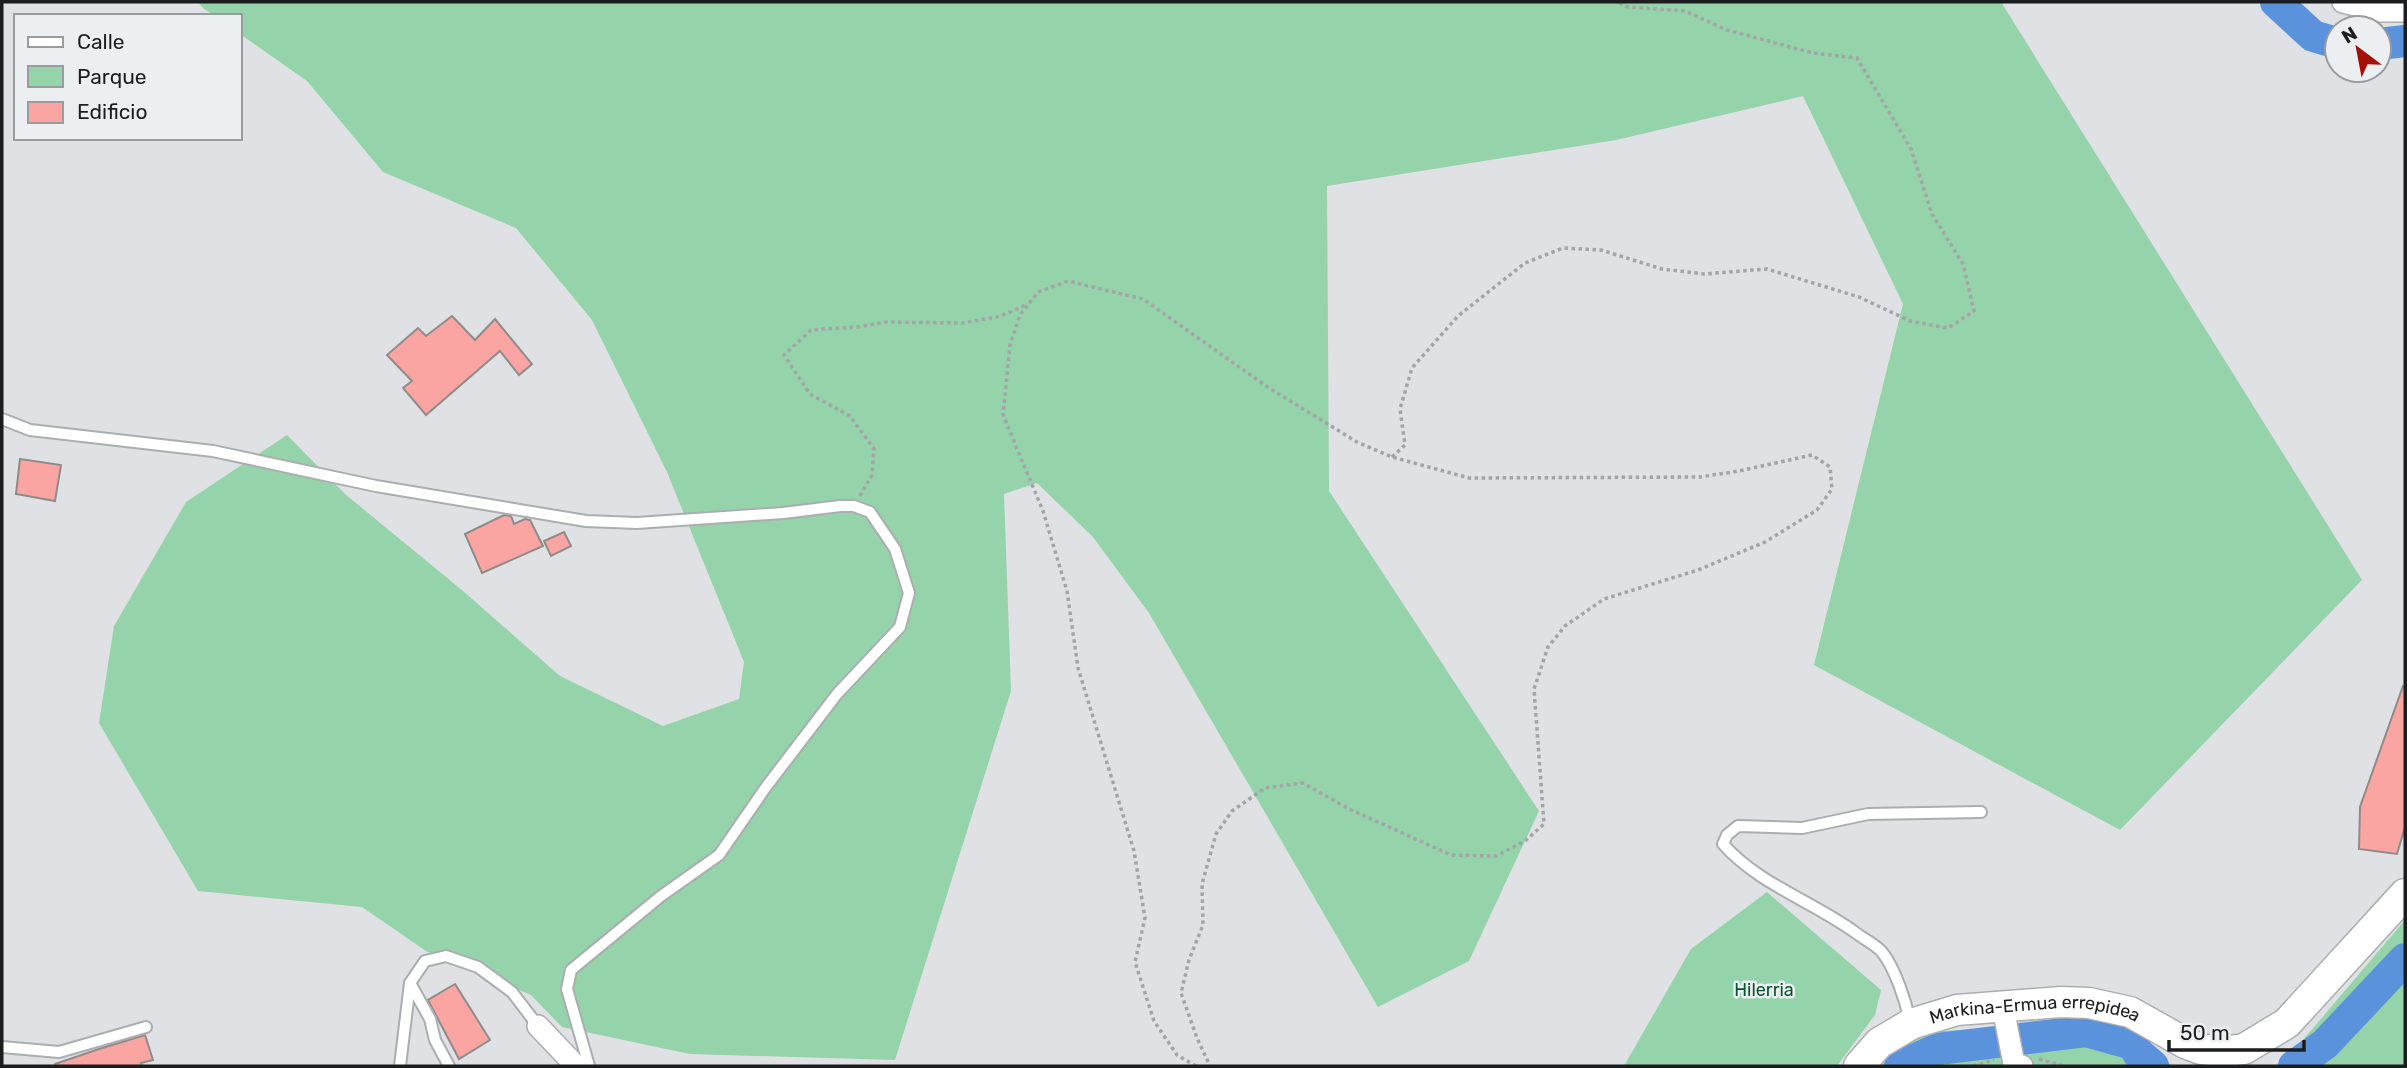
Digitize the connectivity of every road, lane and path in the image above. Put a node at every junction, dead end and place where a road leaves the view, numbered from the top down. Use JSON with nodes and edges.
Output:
{"nodes":[{"id":1,"x":1617,"y":2,"type":"edge"},
{"id":2,"x":2343,"y":2,"type":"edge"},
{"id":3,"x":2405,"y":11,"type":"edge"},
{"id":4,"x":1030,"y":303,"type":"junction"},
{"id":5,"x":2,"y":419,"type":"edge"},
{"id":6,"x":1392,"y":457,"type":"junction"},
{"id":7,"x":854,"y":506,"type":"junction"},
{"id":8,"x":1981,"y":812,"type":"dead end"},
{"id":9,"x":2405,"y":894,"type":"edge"},
{"id":10,"x":410,"y":983,"type":"junction"},
{"id":11,"x":2004,"y":1017,"type":"junction"},
{"id":12,"x":1910,"y":1024,"type":"junction"},
{"id":13,"x":538,"y":1026,"type":"joint"},
{"id":14,"x":146,"y":1027,"type":"dead end"},
{"id":15,"x":2,"y":1047,"type":"edge"},
{"id":16,"x":2017,"y":1059,"type":"edge"},
{"id":17,"x":400,"y":1066,"type":"edge"},
{"id":18,"x":449,"y":1066,"type":"edge"},
{"id":19,"x":576,"y":1066,"type":"edge"},
{"id":20,"x":589,"y":1066,"type":"edge"},
{"id":21,"x":1195,"y":1066,"type":"edge"},
{"id":22,"x":1210,"y":1066,"type":"edge"},
{"id":23,"x":1859,"y":1066,"type":"edge"}],
"edges":[{"from":1,"to":6,"type":"path"},
{"from":2,"to":3,"type":"street"},
{"from":4,"to":6,"type":"path"},
{"from":4,"to":7,"type":"path"},
{"from":4,"to":21,"type":"path"},
{"from":5,"to":7,"type":"lane"},
{"from":6,"to":22,"type":"path"},
{"from":7,"to":20,"type":"lane"},
{"from":8,"to":12,"type":"lane"},
{"from":9,"to":11,"type":"main road","name":"Markina-Ermua errepidea"},
{"from":10,"to":13,"type":"lane"},
{"from":10,"to":17,"type":"lane"},
{"from":10,"to":18,"type":"lane"},
{"from":11,"to":12,"type":"main road","name":"Markina-Ermua errepidea"},
{"from":11,"to":16,"type":"street"},
{"from":12,"to":23,"type":"main road","name":"Markina-Ermua errepidea"},
{"from":13,"to":19,"type":"street"},
{"from":14,"to":15,"type":"lane"}]}
